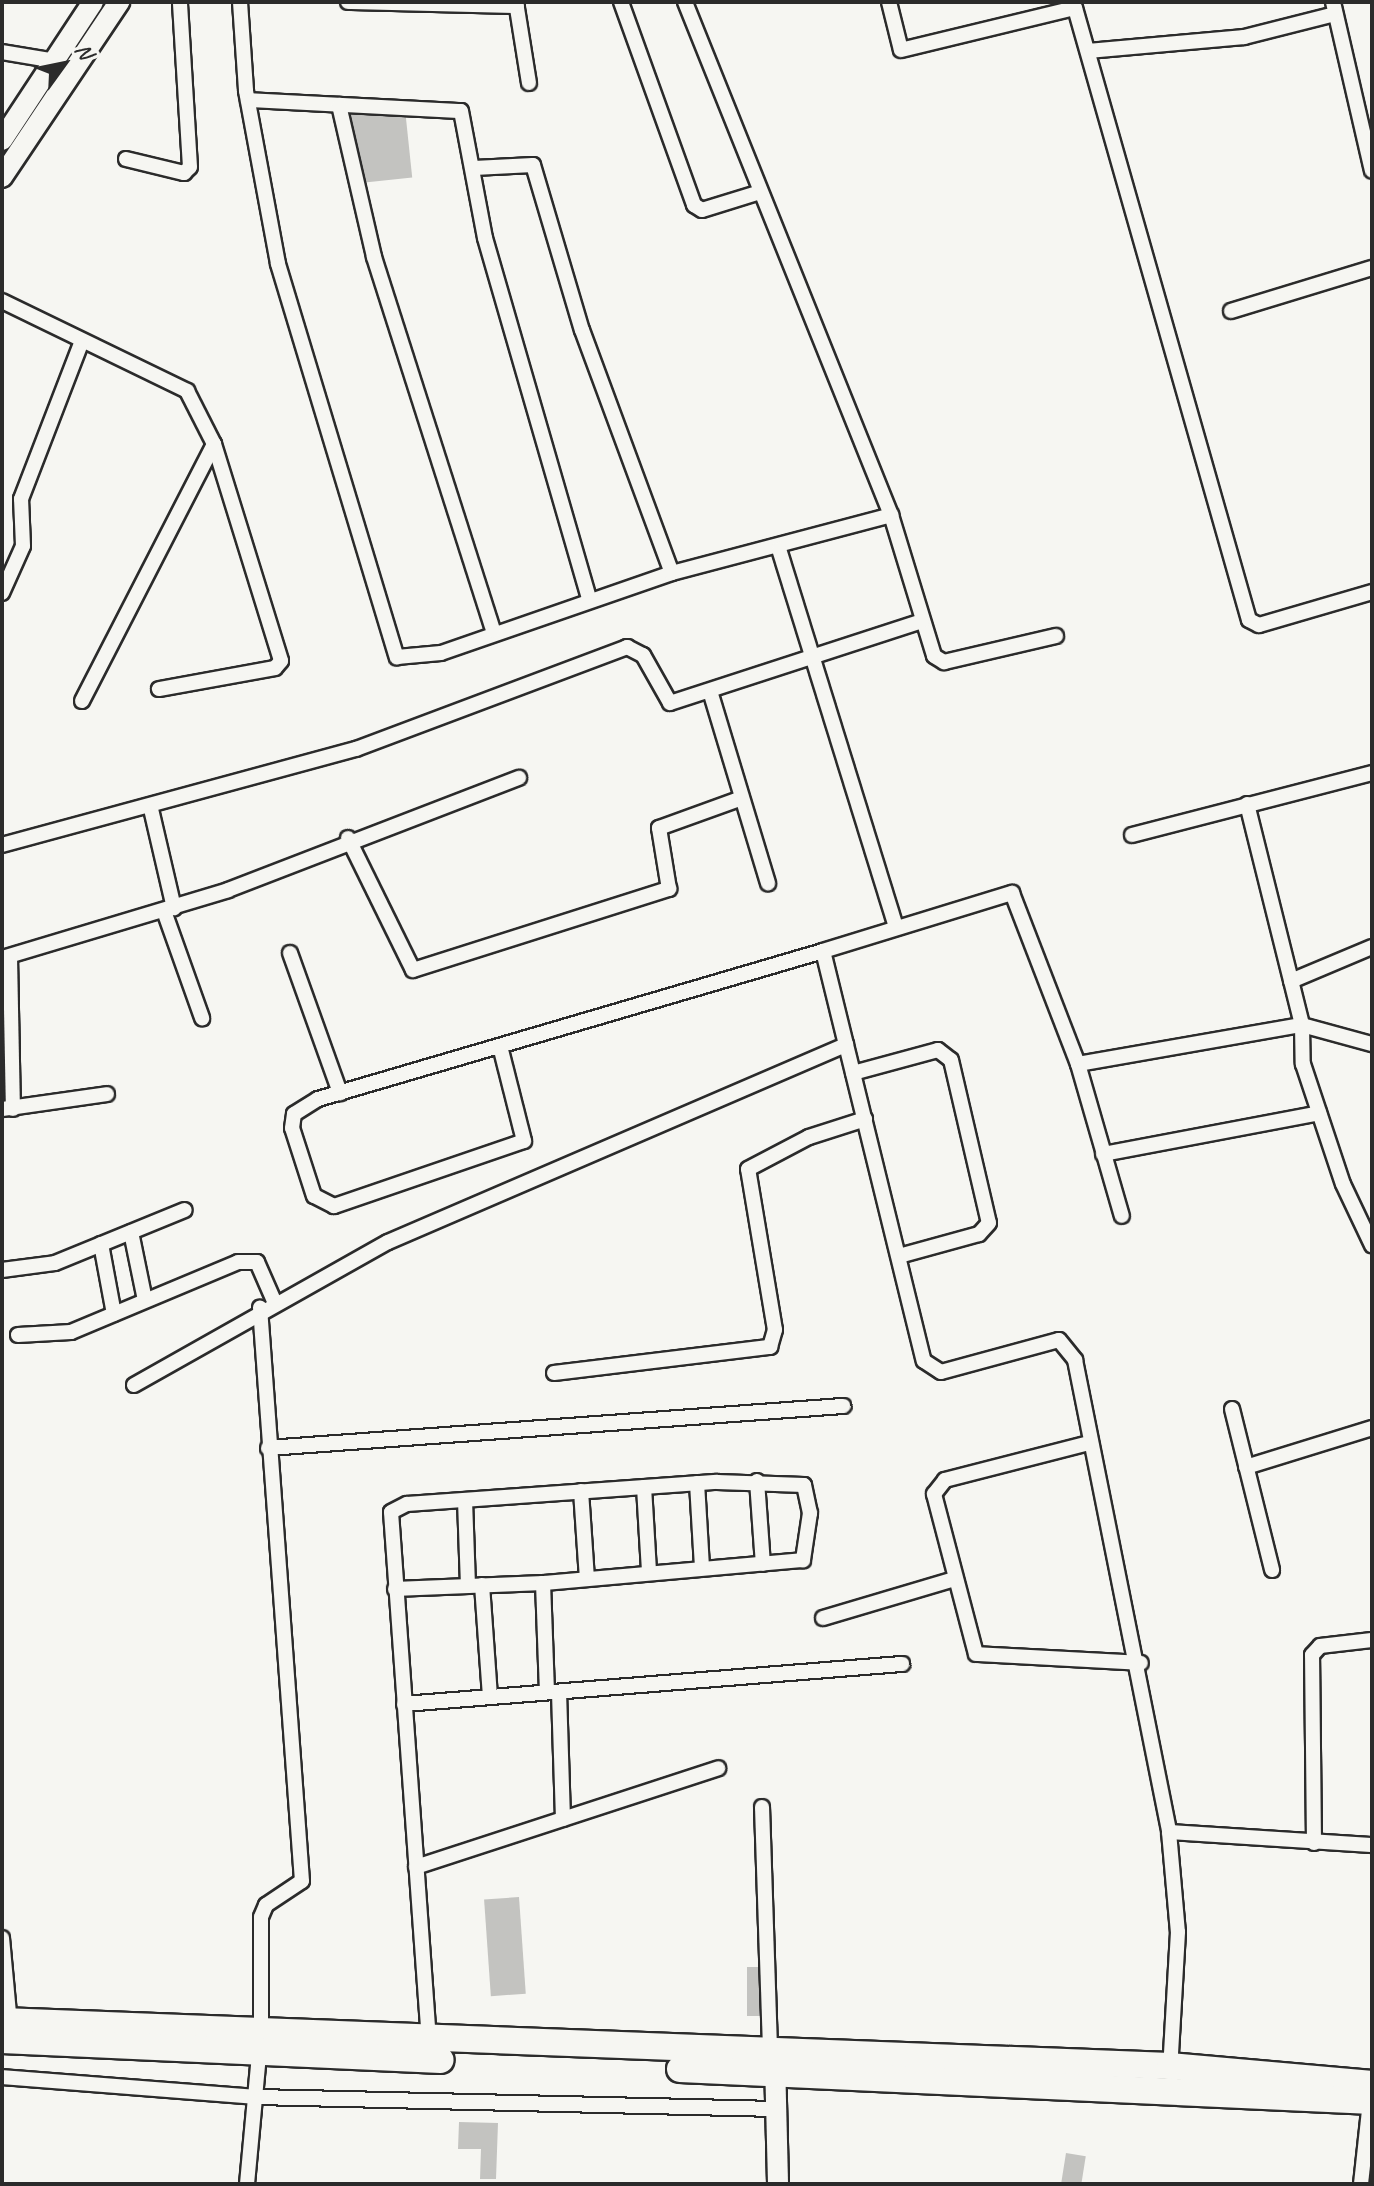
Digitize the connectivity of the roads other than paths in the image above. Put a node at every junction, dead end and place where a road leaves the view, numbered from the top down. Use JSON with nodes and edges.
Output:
{"nodes":[{"id":1,"x":93,"y":2,"type":"edge"},
{"id":2,"x":119,"y":2,"type":"edge"},
{"id":3,"x":180,"y":2,"type":"edge"},
{"id":4,"x":240,"y":2,"type":"edge"},
{"id":5,"x":348,"y":2,"type":"edge"},
{"id":6,"x":621,"y":2,"type":"edge"},
{"id":7,"x":685,"y":2,"type":"edge"},
{"id":8,"x":889,"y":2,"type":"edge"},
{"id":9,"x":516,"y":4,"type":"edge"},
{"id":10,"x":1080,"y":6,"type":"edge"},
{"id":11,"x":1334,"y":8,"type":"edge"},
{"id":12,"x":1088,"y":51,"type":"junction"},
{"id":13,"x":2,"y":52,"type":"edge"},
{"id":14,"x":56,"y":61,"type":"junction"},
{"id":15,"x":529,"y":83,"type":"dead end"},
{"id":16,"x":248,"y":100,"type":"junction"},
{"id":17,"x":339,"y":105,"type":"junction"},
{"id":18,"x":2,"y":140,"type":"edge"},
{"id":19,"x":126,"y":159,"type":"dead end"},
{"id":20,"x":474,"y":168,"type":"junction"},
{"id":21,"x":1372,"y":171,"type":"edge"},
{"id":22,"x":2,"y":177,"type":"edge"},
{"id":23,"x":757,"y":193,"type":"junction"},
{"id":24,"x":1372,"y":268,"type":"edge"},
{"id":25,"x":2,"y":301,"type":"edge"},
{"id":26,"x":1231,"y":311,"type":"dead end"},
{"id":27,"x":82,"y":341,"type":"junction"},
{"id":28,"x":214,"y":444,"type":"junction"},
{"id":29,"x":2,"y":504,"type":"edge"},
{"id":30,"x":19,"y":511,"type":"junction"},
{"id":31,"x":891,"y":515,"type":"junction"},
{"id":32,"x":779,"y":549,"type":"junction"},
{"id":33,"x":672,"y":573,"type":"junction"},
{"id":34,"x":1372,"y":592,"type":"edge"},
{"id":35,"x":2,"y":593,"type":"edge"},
{"id":36,"x":589,"y":599,"type":"junction"},
{"id":37,"x":922,"y":621,"type":"junction"},
{"id":38,"x":493,"y":631,"type":"junction"},
{"id":39,"x":1056,"y":636,"type":"dead end"},
{"id":40,"x":811,"y":655,"type":"junction"},
{"id":41,"x":159,"y":689,"type":"dead end"},
{"id":42,"x":710,"y":691,"type":"junction"},
{"id":43,"x":82,"y":701,"type":"dead end"},
{"id":44,"x":1372,"y":773,"type":"edge"},
{"id":45,"x":519,"y":778,"type":"dead end"},
{"id":46,"x":739,"y":799,"type":"junction"},
{"id":47,"x":1247,"y":804,"type":"junction"},
{"id":48,"x":151,"y":809,"type":"junction"},
{"id":49,"x":1132,"y":835,"type":"dead end"},
{"id":50,"x":348,"y":838,"type":"junction"},
{"id":51,"x":2,"y":845,"type":"edge"},
{"id":52,"x":768,"y":883,"type":"dead end"},
{"id":53,"x":169,"y":910,"type":"junction"},
{"id":54,"x":896,"y":927,"type":"junction"},
{"id":55,"x":1372,"y":947,"type":"edge"},
{"id":56,"x":823,"y":951,"type":"junction"},
{"id":57,"x":290,"y":953,"type":"dead end"},
{"id":58,"x":6,"y":957,"type":"edge"},
{"id":59,"x":1291,"y":981,"type":"junction"},
{"id":60,"x":202,"y":1018,"type":"dead end"},
{"id":61,"x":1302,"y":1025,"type":"junction"},
{"id":62,"x":1372,"y":1044,"type":"edge"},
{"id":63,"x":846,"y":1045,"type":"junction"},
{"id":64,"x":500,"y":1046,"type":"junction"},
{"id":65,"x":1078,"y":1064,"type":"junction"},
{"id":66,"x":853,"y":1073,"type":"junction"},
{"id":67,"x":340,"y":1093,"type":"junction"},
{"id":68,"x":107,"y":1094,"type":"dead end"},
{"id":69,"x":8,"y":1109,"type":"edge"},
{"id":70,"x":1319,"y":1113,"type":"junction"},
{"id":71,"x":865,"y":1119,"type":"junction"},
{"id":72,"x":1103,"y":1154,"type":"junction"},
{"id":73,"x":185,"y":1210,"type":"dead end"},
{"id":74,"x":1122,"y":1216,"type":"dead end"},
{"id":75,"x":131,"y":1232,"type":"junction"},
{"id":76,"x":1371,"y":1238,"type":"edge"},
{"id":77,"x":101,"y":1244,"type":"junction"},
{"id":78,"x":899,"y":1256,"type":"junction"},
{"id":79,"x":2,"y":1270,"type":"edge"},
{"id":80,"x":145,"y":1300,"type":"junction"},
{"id":81,"x":267,"y":1305,"type":"junction"},
{"id":82,"x":114,"y":1314,"type":"junction"},
{"id":83,"x":18,"y":1335,"type":"dead end"},
{"id":84,"x":554,"y":1373,"type":"dead end"},
{"id":85,"x":134,"y":1385,"type":"dead end"},
{"id":86,"x":843,"y":1406,"type":"dead end"},
{"id":87,"x":1232,"y":1409,"type":"dead end"},
{"id":88,"x":1372,"y":1428,"type":"edge"},
{"id":89,"x":1089,"y":1443,"type":"junction"},
{"id":90,"x":268,"y":1448,"type":"junction"},
{"id":91,"x":1246,"y":1467,"type":"junction"},
{"id":92,"x":757,"y":1481,"type":"junction"},
{"id":93,"x":697,"y":1483,"type":"junction"},
{"id":94,"x":644,"y":1487,"type":"junction"},
{"id":95,"x":581,"y":1491,"type":"junction"},
{"id":96,"x":465,"y":1500,"type":"junction"},
{"id":97,"x":763,"y":1564,"type":"junction"},
{"id":98,"x":702,"y":1568,"type":"junction"},
{"id":99,"x":1272,"y":1570,"type":"dead end"},
{"id":100,"x":649,"y":1572,"type":"junction"},
{"id":101,"x":587,"y":1578,"type":"junction"},
{"id":102,"x":955,"y":1579,"type":"junction"},
{"id":103,"x":543,"y":1583,"type":"junction"},
{"id":104,"x":475,"y":1586,"type":"junction"},
{"id":105,"x":395,"y":1589,"type":"junction"},
{"id":106,"x":823,"y":1618,"type":"dead end"},
{"id":107,"x":1372,"y":1640,"type":"edge"},
{"id":108,"x":1141,"y":1663,"type":"junction"},
{"id":109,"x":902,"y":1664,"type":"dead end"},
{"id":110,"x":553,"y":1692,"type":"junction"},
{"id":111,"x":490,"y":1697,"type":"junction"},
{"id":112,"x":404,"y":1704,"type":"junction"},
{"id":113,"x":718,"y":1768,"type":"dead end"},
{"id":114,"x":762,"y":1807,"type":"dead end"},
{"id":115,"x":563,"y":1819,"type":"junction"},
{"id":116,"x":1169,"y":1832,"type":"junction"},
{"id":117,"x":1314,"y":1843,"type":"junction"},
{"id":118,"x":1372,"y":1845,"type":"edge"},
{"id":119,"x":416,"y":1867,"type":"junction"},
{"id":120,"x":2,"y":1938,"type":"edge"},
{"id":121,"x":6,"y":2031,"type":"edge"},
{"id":122,"x":429,"y":2041,"type":"junction"},
{"id":123,"x":261,"y":2043,"type":"junction"},
{"id":124,"x":773,"y":2060,"type":"junction"},
{"id":125,"x":1170,"y":2066,"type":"junction"},
{"id":126,"x":2,"y":2077,"type":"edge"},
{"id":127,"x":1169,"y":2094,"type":"junction"},
{"id":128,"x":1371,"y":2095,"type":"edge"},
{"id":129,"x":256,"y":2097,"type":"junction"},
{"id":130,"x":775,"y":2109,"type":"junction"},
{"id":131,"x":247,"y":2184,"type":"edge"},
{"id":132,"x":778,"y":2184,"type":"edge"},
{"id":133,"x":1361,"y":2184,"type":"edge"}],
"edges":[{"from":1,"to":14,"type":"main road"},
{"from":2,"to":22,"type":"main road"},
{"from":3,"to":19,"type":"street"},
{"from":4,"to":16,"type":"street"},
{"from":5,"to":9,"type":"street"},
{"from":6,"to":23,"type":"street"},
{"from":7,"to":23,"type":"street"},
{"from":8,"to":10,"type":"street"},
{"from":9,"to":15,"type":"street"},
{"from":10,"to":12,"type":"street"},
{"from":11,"to":12,"type":"street"},
{"from":11,"to":21,"type":"street"},
{"from":12,"to":34,"type":"street"},
{"from":13,"to":14,"type":"street"},
{"from":14,"to":18,"type":"main road"},
{"from":16,"to":17,"type":"street"},
{"from":16,"to":38,"type":"street"},
{"from":17,"to":20,"type":"street"},
{"from":17,"to":38,"type":"street"},
{"from":20,"to":33,"type":"street"},
{"from":20,"to":36,"type":"street"},
{"from":23,"to":31,"type":"street"},
{"from":24,"to":26,"type":"street"},
{"from":25,"to":27,"type":"street"},
{"from":27,"to":28,"type":"street"},
{"from":27,"to":30,"type":"street"},
{"from":28,"to":41,"type":"street"},
{"from":28,"to":43,"type":"street"},
{"from":29,"to":30,"type":"street"},
{"from":30,"to":35,"type":"street"},
{"from":31,"to":32,"type":"street"},
{"from":31,"to":37,"type":"street"},
{"from":32,"to":33,"type":"street"},
{"from":32,"to":40,"type":"street"},
{"from":33,"to":36,"type":"street"},
{"from":36,"to":38,"type":"street"},
{"from":37,"to":39,"type":"street"},
{"from":37,"to":40,"type":"street"},
{"from":40,"to":42,"type":"street"},
{"from":40,"to":54,"type":"street"},
{"from":42,"to":46,"type":"street"},
{"from":42,"to":48,"type":"street"},
{"from":44,"to":47,"type":"street"},
{"from":45,"to":50,"type":"street"},
{"from":46,"to":50,"type":"street"},
{"from":46,"to":52,"type":"street"},
{"from":47,"to":49,"type":"street"},
{"from":47,"to":59,"type":"street"},
{"from":48,"to":51,"type":"street"},
{"from":48,"to":53,"type":"street"},
{"from":50,"to":53,"type":"street"},
{"from":53,"to":58,"type":"street"},
{"from":53,"to":60,"type":"street"},
{"from":54,"to":56,"type":"street"},
{"from":54,"to":65,"type":"street"},
{"from":55,"to":59,"type":"street"},
{"from":56,"to":63,"type":"street"},
{"from":56,"to":64,"type":"street"},
{"from":57,"to":67,"type":"street"},
{"from":58,"to":69,"type":"street"},
{"from":59,"to":61,"type":"street"},
{"from":61,"to":62,"type":"street"},
{"from":61,"to":65,"type":"street"},
{"from":61,"to":70,"type":"street"},
{"from":63,"to":66,"type":"street"},
{"from":63,"to":81,"type":"street"},
{"from":64,"to":67,"type":"street"},
{"from":64,"to":67,"type":"street"},
{"from":65,"to":72,"type":"street"},
{"from":66,"to":71,"type":"street"},
{"from":66,"to":78,"type":"street"},
{"from":68,"to":69,"type":"street"},
{"from":70,"to":72,"type":"street"},
{"from":70,"to":76,"type":"street"},
{"from":71,"to":78,"type":"street"},
{"from":71,"to":84,"type":"street"},
{"from":72,"to":74,"type":"street"},
{"from":73,"to":75,"type":"street"},
{"from":75,"to":77,"type":"street"},
{"from":75,"to":80,"type":"street"},
{"from":77,"to":79,"type":"street"},
{"from":77,"to":82,"type":"street"},
{"from":78,"to":89,"type":"street"},
{"from":80,"to":81,"type":"street"},
{"from":80,"to":82,"type":"street"},
{"from":81,"to":85,"type":"street"},
{"from":81,"to":90,"type":"street"},
{"from":82,"to":83,"type":"street"},
{"from":86,"to":90,"type":"street"},
{"from":87,"to":91,"type":"street"},
{"from":88,"to":91,"type":"street"},
{"from":89,"to":102,"type":"street"},
{"from":89,"to":108,"type":"street"},
{"from":90,"to":123,"type":"street"},
{"from":91,"to":99,"type":"street"},
{"from":92,"to":93,"type":"street"},
{"from":92,"to":97,"type":"street"},
{"from":92,"to":97,"type":"street"},
{"from":93,"to":94,"type":"street"},
{"from":93,"to":98,"type":"street"},
{"from":94,"to":95,"type":"street"},
{"from":94,"to":100,"type":"street"},
{"from":95,"to":96,"type":"street"},
{"from":95,"to":101,"type":"street"},
{"from":96,"to":104,"type":"street"},
{"from":96,"to":105,"type":"street"},
{"from":97,"to":98,"type":"street"},
{"from":98,"to":100,"type":"street"},
{"from":100,"to":101,"type":"street"},
{"from":101,"to":103,"type":"street"},
{"from":102,"to":106,"type":"street"},
{"from":102,"to":108,"type":"street"},
{"from":103,"to":104,"type":"street"},
{"from":103,"to":110,"type":"street"},
{"from":104,"to":105,"type":"street"},
{"from":104,"to":111,"type":"street"},
{"from":105,"to":112,"type":"street"},
{"from":107,"to":117,"type":"street"},
{"from":108,"to":116,"type":"street"},
{"from":109,"to":110,"type":"street"},
{"from":110,"to":111,"type":"street"},
{"from":110,"to":115,"type":"street"},
{"from":111,"to":112,"type":"street"},
{"from":112,"to":119,"type":"street"},
{"from":113,"to":115,"type":"street"},
{"from":114,"to":124,"type":"street"},
{"from":115,"to":119,"type":"street"},
{"from":116,"to":117,"type":"street"},
{"from":116,"to":125,"type":"street"},
{"from":117,"to":118,"type":"street"},
{"from":119,"to":122,"type":"street"},
{"from":120,"to":121,"type":"street"},
{"from":121,"to":123,"type":"highway"},
{"from":122,"to":123,"type":"highway"},
{"from":122,"to":124,"type":"highway"},
{"from":123,"to":124,"type":"highway"},
{"from":123,"to":129,"type":"street"},
{"from":124,"to":125,"type":"highway"},
{"from":124,"to":127,"type":"highway"},
{"from":124,"to":130,"type":"main road"},
{"from":125,"to":127,"type":"street"},
{"from":125,"to":128,"type":"highway"},
{"from":126,"to":129,"type":"street"},
{"from":127,"to":128,"type":"highway"},
{"from":128,"to":133,"type":"street"},
{"from":129,"to":130,"type":"street"},
{"from":129,"to":131,"type":"street"},
{"from":130,"to":132,"type":"main road"}]}
